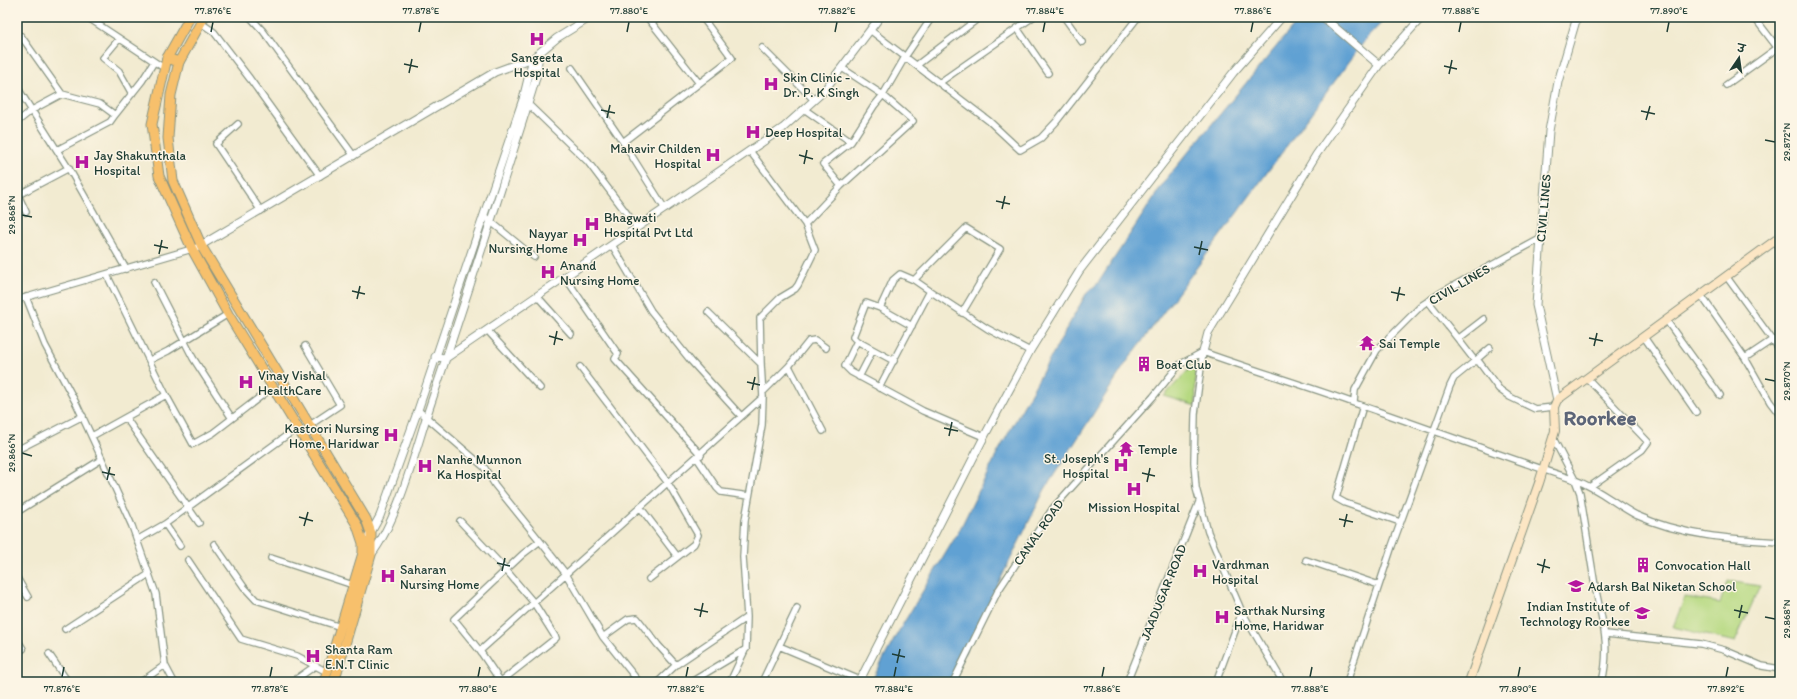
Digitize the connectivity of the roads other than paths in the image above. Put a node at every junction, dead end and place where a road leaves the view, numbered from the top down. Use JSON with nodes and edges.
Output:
{"nodes":[{"id":1,"x":87,"y":17,"type":"edge"},
{"id":2,"x":190,"y":17,"type":"edge"},
{"id":3,"x":250,"y":17,"type":"edge"},
{"id":4,"x":591,"y":17,"type":"edge"},
{"id":5,"x":647,"y":17,"type":"edge"},
{"id":6,"x":702,"y":17,"type":"edge"},
{"id":7,"x":880,"y":17,"type":"edge"},
{"id":8,"x":932,"y":17,"type":"edge"},
{"id":9,"x":980,"y":17,"type":"edge"},
{"id":10,"x":1032,"y":17,"type":"edge"},
{"id":11,"x":1064,"y":17,"type":"edge"},
{"id":12,"x":1138,"y":17,"type":"edge"},
{"id":13,"x":1282,"y":17,"type":"edge"},
{"id":14,"x":1323,"y":17,"type":"edge"},
{"id":15,"x":1422,"y":17,"type":"edge"},
{"id":16,"x":1577,"y":17,"type":"edge"},
{"id":17,"x":1754,"y":17,"type":"edge"},
{"id":18,"x":203,"y":20,"type":"edge"},
{"id":19,"x":1017,"y":28,"type":"junction"},
{"id":20,"x":870,"y":30,"type":"junction"},
{"id":21,"x":21,"y":36,"type":"dead end"},
{"id":22,"x":120,"y":39,"type":"junction"},
{"id":23,"x":1082,"y":42,"type":"dead end"},
{"id":24,"x":762,"y":48,"type":"dead end"},
{"id":25,"x":1779,"y":48,"type":"edge"},
{"id":26,"x":539,"y":53,"type":"junction"},
{"id":27,"x":905,"y":57,"type":"junction"},
{"id":28,"x":167,"y":58,"type":"junction"},
{"id":29,"x":533,"y":58,"type":"junction"},
{"id":30,"x":154,"y":62,"type":"junction"},
{"id":31,"x":179,"y":62,"type":"junction"},
{"id":32,"x":917,"y":65,"type":"junction"},
{"id":33,"x":1379,"y":65,"type":"junction"},
{"id":34,"x":164,"y":68,"type":"junction"},
{"id":35,"x":572,"y":68,"type":"dead end"},
{"id":36,"x":842,"y":68,"type":"junction"},
{"id":37,"x":1048,"y":73,"type":"dead end"},
{"id":38,"x":699,"y":83,"type":"junction"},
{"id":39,"x":939,"y":83,"type":"junction"},
{"id":40,"x":1726,"y":85,"type":"dead end"},
{"id":41,"x":17,"y":87,"type":"edge"},
{"id":42,"x":62,"y":94,"type":"junction"},
{"id":43,"x":132,"y":94,"type":"junction"},
{"id":44,"x":883,"y":95,"type":"junction"},
{"id":45,"x":814,"y":100,"type":"junction"},
{"id":46,"x":525,"y":101,"type":"junction"},
{"id":47,"x":804,"y":109,"type":"junction"},
{"id":48,"x":32,"y":110,"type":"junction"},
{"id":49,"x":115,"y":115,"type":"junction"},
{"id":50,"x":17,"y":122,"type":"edge"},
{"id":51,"x":238,"y":124,"type":"dead end"},
{"id":52,"x":623,"y":142,"type":"junction"},
{"id":53,"x":851,"y":142,"type":"junction"},
{"id":54,"x":57,"y":150,"type":"junction"},
{"id":55,"x":750,"y":151,"type":"junction"},
{"id":56,"x":354,"y":156,"type":"junction"},
{"id":57,"x":69,"y":168,"type":"junction"},
{"id":58,"x":320,"y":176,"type":"junction"},
{"id":59,"x":841,"y":186,"type":"junction"},
{"id":60,"x":18,"y":194,"type":"edge"},
{"id":61,"x":665,"y":209,"type":"junction"},
{"id":62,"x":261,"y":211,"type":"junction"},
{"id":63,"x":26,"y":212,"type":"dead end"},
{"id":64,"x":484,"y":216,"type":"junction"},
{"id":65,"x":491,"y":222,"type":"junction"},
{"id":66,"x":805,"y":224,"type":"junction"},
{"id":67,"x":637,"y":227,"type":"junction"},
{"id":68,"x":1780,"y":237,"type":"edge"},
{"id":69,"x":1540,"y":239,"type":"junction"},
{"id":70,"x":612,"y":245,"type":"junction"},
{"id":71,"x":202,"y":246,"type":"junction"},
{"id":72,"x":192,"y":249,"type":"junction"},
{"id":73,"x":534,"y":257,"type":"dead end"},
{"id":74,"x":126,"y":269,"type":"junction"},
{"id":75,"x":108,"y":275,"type":"junction"},
{"id":76,"x":1726,"y":276,"type":"junction"},
{"id":77,"x":565,"y":277,"type":"junction"},
{"id":78,"x":914,"y":280,"type":"junction"},
{"id":79,"x":154,"y":282,"type":"dead end"},
{"id":80,"x":930,"y":291,"type":"junction"},
{"id":81,"x":1701,"y":295,"type":"junction"},
{"id":82,"x":537,"y":296,"type":"junction"},
{"id":83,"x":26,"y":298,"type":"junction"},
{"id":84,"x":17,"y":299,"type":"edge"},
{"id":85,"x":1428,"y":301,"type":"junction"},
{"id":86,"x":880,"y":308,"type":"junction"},
{"id":87,"x":708,"y":312,"type":"dead end"},
{"id":88,"x":962,"y":313,"type":"junction"},
{"id":89,"x":228,"y":314,"type":"junction"},
{"id":90,"x":1484,"y":319,"type":"dead end"},
{"id":91,"x":1666,"y":320,"type":"junction"},
{"id":92,"x":912,"y":326,"type":"junction"},
{"id":93,"x":487,"y":330,"type":"junction"},
{"id":94,"x":571,"y":334,"type":"dead end"},
{"id":95,"x":1644,"y":337,"type":"junction"},
{"id":96,"x":1458,"y":339,"type":"junction"},
{"id":97,"x":185,"y":340,"type":"junction"},
{"id":98,"x":1772,"y":340,"type":"junction"},
{"id":99,"x":857,"y":341,"type":"junction"},
{"id":100,"x":305,"y":346,"type":"dead end"},
{"id":101,"x":826,"y":348,"type":"dead end"},
{"id":102,"x":1490,"y":348,"type":"dead end"},
{"id":103,"x":873,"y":350,"type":"junction"},
{"id":104,"x":1780,"y":350,"type":"edge"},
{"id":105,"x":1030,"y":351,"type":"junction"},
{"id":106,"x":1203,"y":352,"type":"junction"},
{"id":107,"x":435,"y":357,"type":"junction"},
{"id":108,"x":446,"y":358,"type":"junction"},
{"id":109,"x":1745,"y":358,"type":"junction"},
{"id":110,"x":150,"y":360,"type":"junction"},
{"id":111,"x":894,"y":361,"type":"junction"},
{"id":112,"x":1475,"y":361,"type":"junction"},
{"id":113,"x":761,"y":364,"type":"junction"},
{"id":114,"x":789,"y":366,"type":"junction"},
{"id":115,"x":580,"y":367,"type":"dead end"},
{"id":116,"x":859,"y":377,"type":"junction"},
{"id":117,"x":1587,"y":378,"type":"junction"},
{"id":118,"x":273,"y":387,"type":"junction"},
{"id":119,"x":540,"y":388,"type":"dead end"},
{"id":120,"x":879,"y":388,"type":"junction"},
{"id":121,"x":763,"y":394,"type":"junction"},
{"id":122,"x":166,"y":395,"type":"junction"},
{"id":123,"x":1720,"y":395,"type":"dead end"},
{"id":124,"x":1354,"y":402,"type":"junction"},
{"id":125,"x":1556,"y":404,"type":"junction"},
{"id":126,"x":1363,"y":406,"type":"junction"},
{"id":127,"x":418,"y":410,"type":"junction"},
{"id":128,"x":1696,"y":412,"type":"dead end"},
{"id":129,"x":1780,"y":415,"type":"edge"},
{"id":130,"x":82,"y":416,"type":"junction"},
{"id":131,"x":741,"y":416,"type":"junction"},
{"id":132,"x":231,"y":417,"type":"junction"},
{"id":133,"x":126,"y":418,"type":"junction"},
{"id":134,"x":426,"y":418,"type":"junction"},
{"id":135,"x":310,"y":425,"type":"junction"},
{"id":136,"x":297,"y":428,"type":"junction"},
{"id":137,"x":823,"y":431,"type":"dead end"},
{"id":138,"x":1432,"y":431,"type":"junction"},
{"id":139,"x":92,"y":436,"type":"junction"},
{"id":140,"x":984,"y":437,"type":"junction"},
{"id":141,"x":1553,"y":438,"type":"junction"},
{"id":142,"x":17,"y":450,"type":"edge"},
{"id":143,"x":699,"y":456,"type":"junction"},
{"id":144,"x":102,"y":459,"type":"junction"},
{"id":145,"x":1543,"y":470,"type":"junction"},
{"id":146,"x":1575,"y":480,"type":"junction"},
{"id":147,"x":668,"y":483,"type":"junction"},
{"id":148,"x":1591,"y":486,"type":"junction"},
{"id":149,"x":749,"y":496,"type":"junction"},
{"id":150,"x":1199,"y":502,"type":"junction"},
{"id":151,"x":188,"y":507,"type":"junction"},
{"id":152,"x":640,"y":507,"type":"junction"},
{"id":153,"x":17,"y":512,"type":"edge"},
{"id":154,"x":460,"y":522,"type":"dead end"},
{"id":155,"x":1400,"y":522,"type":"junction"},
{"id":156,"x":199,"y":523,"type":"dead end"},
{"id":157,"x":164,"y":524,"type":"junction"},
{"id":158,"x":371,"y":533,"type":"junction"},
{"id":159,"x":137,"y":540,"type":"junction"},
{"id":160,"x":540,"y":541,"type":"junction"},
{"id":161,"x":1780,"y":542,"type":"edge"},
{"id":162,"x":363,"y":543,"type":"junction"},
{"id":163,"x":214,"y":544,"type":"dead end"},
{"id":164,"x":180,"y":546,"type":"dead end"},
{"id":165,"x":371,"y":555,"type":"junction"},
{"id":166,"x":677,"y":556,"type":"junction"},
{"id":167,"x":271,"y":558,"type":"dead end"},
{"id":168,"x":188,"y":560,"type":"dead end"},
{"id":169,"x":1306,"y":560,"type":"dead end"},
{"id":170,"x":506,"y":570,"type":"junction"},
{"id":171,"x":149,"y":574,"type":"junction"},
{"id":172,"x":566,"y":574,"type":"junction"},
{"id":173,"x":17,"y":578,"type":"edge"},
{"id":174,"x":649,"y":579,"type":"dead end"},
{"id":175,"x":353,"y":585,"type":"junction"},
{"id":176,"x":1379,"y":585,"type":"junction"},
{"id":177,"x":28,"y":597,"type":"dead end"},
{"id":178,"x":534,"y":603,"type":"junction"},
{"id":179,"x":797,"y":608,"type":"dead end"},
{"id":180,"x":1242,"y":612,"type":"junction"},
{"id":181,"x":747,"y":617,"type":"junction"},
{"id":182,"x":341,"y":627,"type":"junction"},
{"id":183,"x":66,"y":629,"type":"dead end"},
{"id":184,"x":1606,"y":634,"type":"junction"},
{"id":185,"x":603,"y":637,"type":"junction"},
{"id":186,"x":17,"y":639,"type":"edge"},
{"id":187,"x":779,"y":646,"type":"junction"},
{"id":188,"x":746,"y":648,"type":"junction"},
{"id":189,"x":24,"y":649,"type":"dead end"},
{"id":190,"x":480,"y":651,"type":"junction"},
{"id":191,"x":49,"y":654,"type":"dead end"},
{"id":192,"x":165,"y":665,"type":"junction"},
{"id":193,"x":676,"y":665,"type":"junction"},
{"id":194,"x":315,"y":666,"type":"junction"},
{"id":195,"x":1780,"y":669,"type":"edge"},
{"id":196,"x":327,"y":672,"type":"junction"},
{"id":197,"x":860,"y":681,"type":"edge"},
{"id":198,"x":68,"y":682,"type":"edge"},
{"id":199,"x":141,"y":682,"type":"edge"},
{"id":200,"x":174,"y":682,"type":"edge"},
{"id":201,"x":292,"y":682,"type":"edge"},
{"id":202,"x":324,"y":682,"type":"edge"},
{"id":203,"x":334,"y":682,"type":"edge"},
{"id":204,"x":500,"y":682,"type":"edge"},
{"id":205,"x":639,"y":682,"type":"edge"},
{"id":206,"x":658,"y":682,"type":"edge"},
{"id":207,"x":691,"y":682,"type":"edge"},
{"id":208,"x":730,"y":682,"type":"edge"},
{"id":209,"x":762,"y":682,"type":"edge"},
{"id":210,"x":953,"y":682,"type":"edge"},
{"id":211,"x":1127,"y":682,"type":"edge"},
{"id":212,"x":1216,"y":682,"type":"edge"},
{"id":213,"x":1283,"y":682,"type":"edge"},
{"id":214,"x":1347,"y":682,"type":"edge"},
{"id":215,"x":1469,"y":682,"type":"edge"},
{"id":216,"x":1602,"y":682,"type":"edge"}],
"edges":[{"from":1,"to":22,"type":"street"},
{"from":2,"to":28,"type":"main road"},
{"from":3,"to":56,"type":"street"},
{"from":4,"to":26,"type":"street"},
{"from":5,"to":38,"type":"street"},
{"from":6,"to":38,"type":"street"},
{"from":7,"to":20,"type":"street"},
{"from":8,"to":27,"type":"street"},
{"from":9,"to":32,"type":"street"},
{"from":10,"to":19,"type":"street"},
{"from":11,"to":23,"type":"street"},
{"from":12,"to":39,"type":"street"},
{"from":13,"to":105,"type":"street"},
{"from":14,"to":33,"type":"street"},
{"from":15,"to":33,"type":"street"},
{"from":16,"to":69,"type":"street","name":"CIVIL LINES"},
{"from":17,"to":25,"type":"street"},
{"from":18,"to":31,"type":"main road"},
{"from":18,"to":58,"type":"street"},
{"from":19,"to":37,"type":"street"},
{"from":19,"to":39,"type":"street"},
{"from":20,"to":27,"type":"street"},
{"from":20,"to":36,"type":"street"},
{"from":21,"to":42,"type":"street"},
{"from":22,"to":30,"type":"street"},
{"from":22,"to":43,"type":"street"},
{"from":24,"to":45,"type":"street"},
{"from":25,"to":40,"type":"street"},
{"from":26,"to":29,"type":"street"},
{"from":26,"to":46,"type":"street"},
{"from":27,"to":32,"type":"street"},
{"from":27,"to":44,"type":"street"},
{"from":28,"to":31,"type":"main road"},
{"from":28,"to":34,"type":"main road"},
{"from":29,"to":46,"type":"street"},
{"from":29,"to":56,"type":"street"},
{"from":30,"to":34,"type":"street"},
{"from":30,"to":43,"type":"street"},
{"from":31,"to":71,"type":"main road"},
{"from":32,"to":39,"type":"street"},
{"from":33,"to":106,"type":"street"},
{"from":34,"to":72,"type":"main road"},
{"from":35,"to":52,"type":"street"},
{"from":36,"to":44,"type":"street"},
{"from":36,"to":45,"type":"street"},
{"from":38,"to":52,"type":"street"},
{"from":41,"to":48,"type":"street"},
{"from":42,"to":48,"type":"street"},
{"from":42,"to":49,"type":"street"},
{"from":43,"to":49,"type":"street"},
{"from":44,"to":53,"type":"street"},
{"from":44,"to":59,"type":"street"},
{"from":45,"to":47,"type":"street"},
{"from":46,"to":64,"type":"street"},
{"from":46,"to":65,"type":"street"},
{"from":46,"to":67,"type":"street"},
{"from":47,"to":53,"type":"street"},
{"from":47,"to":55,"type":"street"},
{"from":48,"to":50,"type":"street"},
{"from":48,"to":54,"type":"street"},
{"from":49,"to":54,"type":"street"},
{"from":51,"to":62,"type":"street"},
{"from":52,"to":61,"type":"street"},
{"from":53,"to":59,"type":"street"},
{"from":54,"to":57,"type":"street"},
{"from":55,"to":61,"type":"street"},
{"from":55,"to":66,"type":"street"},
{"from":56,"to":58,"type":"street"},
{"from":57,"to":60,"type":"street"},
{"from":57,"to":74,"type":"street"},
{"from":58,"to":62,"type":"street"},
{"from":59,"to":66,"type":"street"},
{"from":60,"to":63,"type":"street"},
{"from":61,"to":67,"type":"street"},
{"from":62,"to":71,"type":"street"},
{"from":64,"to":65,"type":"street"},
{"from":64,"to":107,"type":"street"},
{"from":65,"to":73,"type":"street"},
{"from":65,"to":108,"type":"street"},
{"from":66,"to":113,"type":"street"},
{"from":67,"to":70,"type":"street"},
{"from":68,"to":76,"type":"main road"},
{"from":69,"to":85,"type":"street","name":"CIVIL LINES"},
{"from":69,"to":125,"type":"street","name":"CIVIL LINES"},
{"from":70,"to":77,"type":"street"},
{"from":70,"to":131,"type":"street"},
{"from":71,"to":72,"type":"street"},
{"from":71,"to":135,"type":"main road"},
{"from":72,"to":74,"type":"street"},
{"from":72,"to":89,"type":"main road"},
{"from":74,"to":75,"type":"street"},
{"from":75,"to":83,"type":"street"},
{"from":75,"to":110,"type":"street"},
{"from":76,"to":81,"type":"main road"},
{"from":76,"to":98,"type":"street"},
{"from":77,"to":82,"type":"street"},
{"from":77,"to":143,"type":"street"},
{"from":78,"to":80,"type":"street"},
{"from":78,"to":86,"type":"street"},
{"from":78,"to":88,"type":"street"},
{"from":79,"to":97,"type":"street"},
{"from":80,"to":88,"type":"street"},
{"from":80,"to":92,"type":"street"},
{"from":81,"to":91,"type":"main road"},
{"from":81,"to":109,"type":"street"},
{"from":82,"to":93,"type":"street"},
{"from":82,"to":94,"type":"street"},
{"from":83,"to":84,"type":"street"},
{"from":83,"to":130,"type":"street"},
{"from":85,"to":96,"type":"street"},
{"from":85,"to":124,"type":"street","name":"CIVIL LINES"},
{"from":86,"to":92,"type":"street"},
{"from":86,"to":99,"type":"street"},
{"from":87,"to":113,"type":"street"},
{"from":88,"to":105,"type":"street"},
{"from":89,"to":97,"type":"street"},
{"from":89,"to":118,"type":"main road"},
{"from":90,"to":96,"type":"street"},
{"from":91,"to":95,"type":"main road"},
{"from":91,"to":123,"type":"street"},
{"from":92,"to":111,"type":"street"},
{"from":93,"to":108,"type":"street"},
{"from":93,"to":119,"type":"street"},
{"from":95,"to":117,"type":"main road"},
{"from":95,"to":128,"type":"street"},
{"from":96,"to":112,"type":"street"},
{"from":97,"to":110,"type":"street"},
{"from":97,"to":132,"type":"street"},
{"from":98,"to":104,"type":"street"},
{"from":98,"to":109,"type":"street"},
{"from":99,"to":103,"type":"street"},
{"from":99,"to":116,"type":"street"},
{"from":100,"to":135,"type":"street"},
{"from":101,"to":114,"type":"street"},
{"from":102,"to":112,"type":"street"},
{"from":103,"to":111,"type":"street"},
{"from":103,"to":116,"type":"street"},
{"from":105,"to":140,"type":"street"},
{"from":106,"to":124,"type":"street"},
{"from":106,"to":150,"type":"street"},
{"from":106,"to":210,"type":"street","name":"CANAL ROAD"},
{"from":107,"to":108,"type":"street"},
{"from":107,"to":127,"type":"street"},
{"from":108,"to":134,"type":"street"},
{"from":109,"to":129,"type":"street"},
{"from":110,"to":122,"type":"street"},
{"from":111,"to":120,"type":"street"},
{"from":112,"to":125,"type":"street"},
{"from":112,"to":138,"type":"street"},
{"from":113,"to":121,"type":"street"},
{"from":114,"to":121,"type":"street"},
{"from":114,"to":137,"type":"street"},
{"from":115,"to":147,"type":"street"},
{"from":116,"to":120,"type":"street"},
{"from":117,"to":125,"type":"main road"},
{"from":117,"to":148,"type":"street"},
{"from":118,"to":132,"type":"street"},
{"from":118,"to":136,"type":"main road"},
{"from":120,"to":140,"type":"street"},
{"from":121,"to":131,"type":"street"},
{"from":121,"to":149,"type":"street"},
{"from":122,"to":132,"type":"street"},
{"from":122,"to":133,"type":"street"},
{"from":124,"to":126,"type":"street"},
{"from":125,"to":141,"type":"main road"},
{"from":126,"to":138,"type":"street"},
{"from":126,"to":155,"type":"street"},
{"from":127,"to":134,"type":"street"},
{"from":127,"to":158,"type":"street"},
{"from":130,"to":139,"type":"street"},
{"from":130,"to":142,"type":"street"},
{"from":131,"to":143,"type":"street"},
{"from":133,"to":139,"type":"street"},
{"from":133,"to":151,"type":"street"},
{"from":134,"to":160,"type":"street"},
{"from":134,"to":165,"type":"street"},
{"from":135,"to":158,"type":"main road"},
{"from":136,"to":151,"type":"street"},
{"from":136,"to":162,"type":"main road"},
{"from":138,"to":145,"type":"street"},
{"from":138,"to":155,"type":"street"},
{"from":139,"to":144,"type":"street"},
{"from":140,"to":197,"type":"street"},
{"from":141,"to":145,"type":"main road"},
{"from":141,"to":146,"type":"street"},
{"from":143,"to":147,"type":"street"},
{"from":143,"to":149,"type":"street"},
{"from":144,"to":153,"type":"street"},
{"from":144,"to":159,"type":"street"},
{"from":145,"to":146,"type":"street"},
{"from":145,"to":215,"type":"main road"},
{"from":146,"to":148,"type":"street"},
{"from":146,"to":184,"type":"street"},
{"from":147,"to":152,"type":"street"},
{"from":147,"to":166,"type":"street"},
{"from":148,"to":161,"type":"street"},
{"from":149,"to":181,"type":"street"},
{"from":150,"to":180,"type":"street"},
{"from":150,"to":211,"type":"street","name":"JAADUGAR ROAD"},
{"from":151,"to":156,"type":"street"},
{"from":151,"to":157,"type":"street"},
{"from":152,"to":166,"type":"street"},
{"from":152,"to":172,"type":"street"},
{"from":154,"to":170,"type":"street"},
{"from":155,"to":176,"type":"street"},
{"from":157,"to":159,"type":"street"},
{"from":157,"to":164,"type":"street"},
{"from":158,"to":162,"type":"street"},
{"from":158,"to":165,"type":"main road"},
{"from":159,"to":171,"type":"street"},
{"from":160,"to":170,"type":"street"},
{"from":160,"to":172,"type":"street"},
{"from":162,"to":175,"type":"main road"},
{"from":163,"to":182,"type":"street"},
{"from":165,"to":203,"type":"main road"},
{"from":166,"to":174,"type":"street"},
{"from":167,"to":175,"type":"street"},
{"from":168,"to":194,"type":"street"},
{"from":169,"to":176,"type":"street"},
{"from":170,"to":178,"type":"street"},
{"from":170,"to":190,"type":"street"},
{"from":171,"to":183,"type":"street"},
{"from":171,"to":192,"type":"street"},
{"from":172,"to":178,"type":"street"},
{"from":172,"to":185,"type":"street"},
{"from":173,"to":177,"type":"street"},
{"from":175,"to":182,"type":"main road"},
{"from":176,"to":214,"type":"street"},
{"from":178,"to":190,"type":"street"},
{"from":178,"to":204,"type":"street"},
{"from":179,"to":187,"type":"street"},
{"from":180,"to":212,"type":"street"},
{"from":180,"to":213,"type":"street"},
{"from":181,"to":188,"type":"street"},
{"from":181,"to":193,"type":"street"},
{"from":182,"to":196,"type":"main road"},
{"from":184,"to":195,"type":"street"},
{"from":184,"to":216,"type":"street"},
{"from":185,"to":193,"type":"street"},
{"from":185,"to":205,"type":"street"},
{"from":186,"to":189,"type":"street"},
{"from":187,"to":197,"type":"street"},
{"from":187,"to":209,"type":"street"},
{"from":188,"to":207,"type":"street"},
{"from":188,"to":208,"type":"street"},
{"from":190,"to":204,"type":"street"},
{"from":191,"to":198,"type":"street"},
{"from":192,"to":199,"type":"street"},
{"from":192,"to":200,"type":"street"},
{"from":193,"to":206,"type":"street"},
{"from":194,"to":196,"type":"street"},
{"from":194,"to":201,"type":"street"},
{"from":196,"to":202,"type":"main road"}]}
